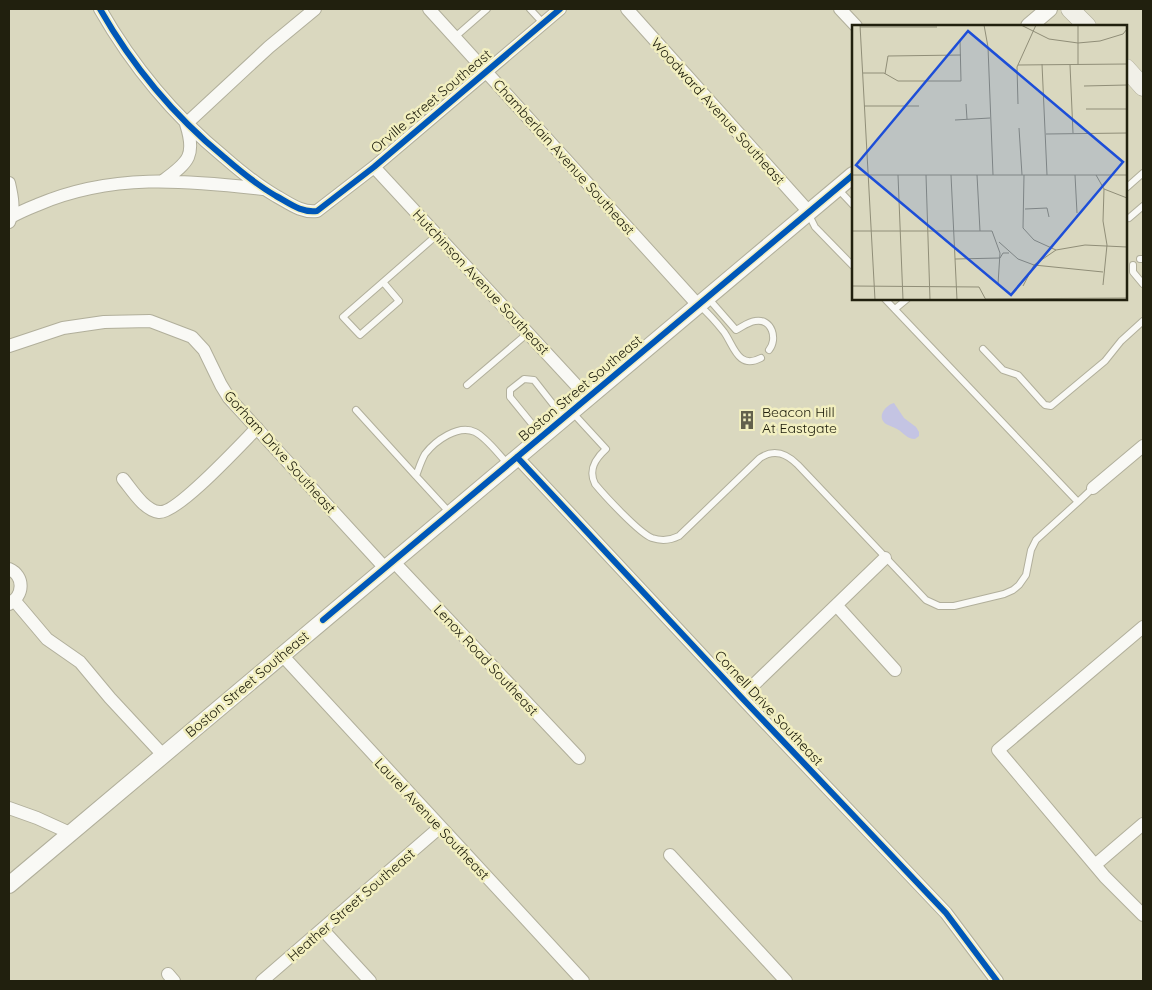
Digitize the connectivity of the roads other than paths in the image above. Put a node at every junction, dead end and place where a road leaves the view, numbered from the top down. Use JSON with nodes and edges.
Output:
{"nodes":[{"id":1,"x":100,"y":9,"type":"edge"},
{"id":2,"x":315,"y":9,"type":"edge"},
{"id":3,"x":429,"y":9,"type":"edge"},
{"id":4,"x":487,"y":9,"type":"edge"},
{"id":5,"x":530,"y":9,"type":"edge"},
{"id":6,"x":560,"y":9,"type":"edge"},
{"id":7,"x":626,"y":9,"type":"edge"},
{"id":8,"x":840,"y":9,"type":"edge"},
{"id":9,"x":1049,"y":9,"type":"edge"},
{"id":10,"x":1070,"y":9,"type":"edge"},
{"id":11,"x":543,"y":23,"type":"junction"},
{"id":12,"x":855,"y":25,"type":"edge"},
{"id":13,"x":1030,"y":25,"type":"edge"},
{"id":14,"x":1086,"y":25,"type":"edge"},
{"id":15,"x":454,"y":37,"type":"junction"},
{"id":16,"x":1127,"y":69,"type":"edge"},
{"id":17,"x":486,"y":71,"type":"junction"},
{"id":18,"x":1143,"y":87,"type":"edge"},
{"id":19,"x":186,"y":124,"type":"junction"},
{"id":20,"x":374,"y":167,"type":"junction"},
{"id":21,"x":1143,"y":173,"type":"edge"},
{"id":22,"x":852,"y":176,"type":"edge"},
{"id":23,"x":164,"y":180,"type":"junction"},
{"id":24,"x":9,"y":183,"type":"edge"},
{"id":25,"x":1127,"y":187,"type":"edge"},
{"id":26,"x":837,"y":188,"type":"junction"},
{"id":27,"x":263,"y":189,"type":"junction"},
{"id":28,"x":852,"y":205,"type":"edge"},
{"id":29,"x":1143,"y":206,"type":"edge"},
{"id":30,"x":808,"y":212,"type":"junction"},
{"id":31,"x":1129,"y":218,"type":"dead end"},
{"id":32,"x":10,"y":219,"type":"edge"},
{"id":33,"x":437,"y":235,"type":"junction"},
{"id":34,"x":852,"y":265,"type":"edge"},
{"id":35,"x":1133,"y":265,"type":"dead end"},
{"id":36,"x":383,"y":282,"type":"junction"},
{"id":37,"x":1143,"y":284,"type":"edge"},
{"id":38,"x":886,"y":300,"type":"edge"},
{"id":39,"x":906,"y":300,"type":"edge"},
{"id":40,"x":703,"y":301,"type":"junction"},
{"id":41,"x":895,"y":309,"type":"junction"},
{"id":42,"x":1143,"y":322,"type":"edge"},
{"id":43,"x":736,"y":330,"type":"junction"},
{"id":44,"x":528,"y":333,"type":"junction"},
{"id":45,"x":730,"y":344,"type":"junction"},
{"id":46,"x":9,"y":346,"type":"edge"},
{"id":47,"x":983,"y":349,"type":"dead end"},
{"id":48,"x":769,"y":350,"type":"dead end"},
{"id":49,"x":761,"y":358,"type":"dead end"},
{"id":50,"x":467,"y":385,"type":"dead end"},
{"id":51,"x":588,"y":398,"type":"junction"},
{"id":52,"x":356,"y":410,"type":"dead end"},
{"id":53,"x":568,"y":414,"type":"junction"},
{"id":54,"x":257,"y":428,"type":"junction"},
{"id":55,"x":542,"y":436,"type":"junction"},
{"id":56,"x":1143,"y":446,"type":"edge"},
{"id":57,"x":512,"y":461,"type":"junction"},
{"id":58,"x":416,"y":476,"type":"junction"},
{"id":59,"x":122,"y":479,"type":"dead end"},
{"id":60,"x":1094,"y":488,"type":"joint"},
{"id":61,"x":1078,"y":502,"type":"junction"},
{"id":62,"x":450,"y":513,"type":"junction"},
{"id":63,"x":885,"y":558,"type":"junction"},
{"id":64,"x":389,"y":564,"type":"junction"},
{"id":65,"x":9,"y":569,"type":"edge"},
{"id":66,"x":12,"y":602,"type":"edge"},
{"id":67,"x":837,"y":606,"type":"junction"},
{"id":68,"x":1143,"y":627,"type":"edge"},
{"id":69,"x":282,"y":655,"type":"junction"},
{"id":70,"x":895,"y":670,"type":"dead end"},
{"id":71,"x":740,"y":697,"type":"junction"},
{"id":72,"x":162,"y":755,"type":"junction"},
{"id":73,"x":579,"y":758,"type":"dead end"},
{"id":74,"x":9,"y":808,"type":"edge"},
{"id":75,"x":1143,"y":824,"type":"edge"},
{"id":76,"x":439,"y":828,"type":"junction"},
{"id":77,"x":70,"y":833,"type":"junction"},
{"id":78,"x":670,"y":855,"type":"dead end"},
{"id":79,"x":1095,"y":865,"type":"junction"},
{"id":80,"x":9,"y":885,"type":"edge"},
{"id":81,"x":1143,"y":915,"type":"edge"},
{"id":82,"x":323,"y":930,"type":"junction"},
{"id":83,"x":262,"y":981,"type":"edge"},
{"id":84,"x":370,"y":981,"type":"edge"},
{"id":85,"x":582,"y":981,"type":"edge"},
{"id":86,"x":786,"y":981,"type":"edge"},
{"id":87,"x":996,"y":981,"type":"edge"}],
"edges":[{"from":1,"to":19,"type":"street"},
{"from":2,"to":19,"type":"street"},
{"from":3,"to":15,"type":"street","name":"Chamberlain Avenue Southeast"},
{"from":4,"to":15,"type":"lane"},
{"from":5,"to":11,"type":"lane"},
{"from":6,"to":11,"type":"street","name":"Orville Street Southeast"},
{"from":7,"to":30,"type":"street","name":"Woodward Avenue Southeast"},
{"from":8,"to":12,"type":"street"},
{"from":9,"to":13,"type":"street"},
{"from":10,"to":14,"type":"main road"},
{"from":11,"to":17,"type":"street","name":"Orville Street Southeast"},
{"from":15,"to":17,"type":"street","name":"Chamberlain Avenue Southeast"},
{"from":16,"to":18,"type":"main road"},
{"from":17,"to":20,"type":"street","name":"Orville Street Southeast"},
{"from":17,"to":40,"type":"street","name":"Chamberlain Avenue Southeast"},
{"from":19,"to":23,"type":"street"},
{"from":19,"to":27,"type":"street"},
{"from":20,"to":27,"type":"street","name":"Orville Street Southeast"},
{"from":20,"to":33,"type":"street","name":"Hutchinson Avenue Southeast"},
{"from":21,"to":25,"type":"lane"},
{"from":22,"to":26,"type":"street","name":"Boston Street Southeast"},
{"from":23,"to":27,"type":"street"},
{"from":23,"to":32,"type":"street"},
{"from":24,"to":32,"type":"street"},
{"from":26,"to":28,"type":"lane"},
{"from":26,"to":30,"type":"street","name":"Boston Street Southeast"},
{"from":29,"to":31,"type":"lane"},
{"from":30,"to":34,"type":"lane"},
{"from":30,"to":40,"type":"street","name":"Boston Street Southeast"},
{"from":33,"to":36,"type":"lane"},
{"from":33,"to":44,"type":"street","name":"Hutchinson Avenue Southeast"},
{"from":35,"to":37,"type":"lane"},
{"from":36,"to":36,"type":"lane"},
{"from":38,"to":41,"type":"lane"},
{"from":39,"to":41,"type":"lane"},
{"from":40,"to":43,"type":"lane"},
{"from":40,"to":45,"type":"lane"},
{"from":40,"to":51,"type":"street","name":"Boston Street Southeast"},
{"from":41,"to":61,"type":"lane"},
{"from":42,"to":47,"type":"lane"},
{"from":43,"to":45,"type":"lane"},
{"from":43,"to":48,"type":"lane"},
{"from":44,"to":50,"type":"lane"},
{"from":44,"to":51,"type":"street","name":"Hutchinson Avenue Southeast"},
{"from":45,"to":49,"type":"lane"},
{"from":46,"to":54,"type":"street","name":"Gorham Drive Southeast"},
{"from":51,"to":53,"type":"street","name":"Boston Street Southeast"},
{"from":52,"to":58,"type":"lane"},
{"from":53,"to":55,"type":"street","name":"Boston Street Southeast"},
{"from":53,"to":55,"type":"lane"},
{"from":53,"to":63,"type":"lane"},
{"from":54,"to":59,"type":"street"},
{"from":54,"to":64,"type":"street","name":"Gorham Drive Southeast"},
{"from":55,"to":57,"type":"street","name":"Boston Street Southeast"},
{"from":56,"to":60,"type":"street"},
{"from":57,"to":58,"type":"lane"},
{"from":57,"to":62,"type":"street","name":"Boston Street Southeast"},
{"from":57,"to":71,"type":"street","name":"Cornell Drive Southeast"},
{"from":58,"to":62,"type":"lane"},
{"from":60,"to":61,"type":"lane"},
{"from":61,"to":63,"type":"lane"},
{"from":62,"to":64,"type":"street","name":"Boston Street Southeast"},
{"from":63,"to":67,"type":"street"},
{"from":64,"to":69,"type":"street","name":"Boston Street Southeast"},
{"from":64,"to":73,"type":"street","name":"Lenox Road Southeast"},
{"from":65,"to":66,"type":"street"},
{"from":66,"to":72,"type":"street"},
{"from":67,"to":70,"type":"street"},
{"from":67,"to":71,"type":"street"},
{"from":68,"to":79,"type":"street"},
{"from":69,"to":72,"type":"street","name":"Boston Street Southeast"},
{"from":69,"to":76,"type":"street","name":"Laurel Avenue Southeast"},
{"from":71,"to":87,"type":"street","name":"Cornell Drive Southeast"},
{"from":72,"to":77,"type":"street","name":"Boston Street Southeast"},
{"from":74,"to":77,"type":"street"},
{"from":75,"to":79,"type":"street"},
{"from":76,"to":82,"type":"street","name":"Heather Street Southeast"},
{"from":76,"to":85,"type":"street","name":"Laurel Avenue Southeast"},
{"from":77,"to":80,"type":"street","name":"Boston Street Southeast"},
{"from":78,"to":86,"type":"street"},
{"from":79,"to":81,"type":"street"},
{"from":82,"to":83,"type":"street","name":"Heather Street Southeast"},
{"from":82,"to":84,"type":"street"}]}
